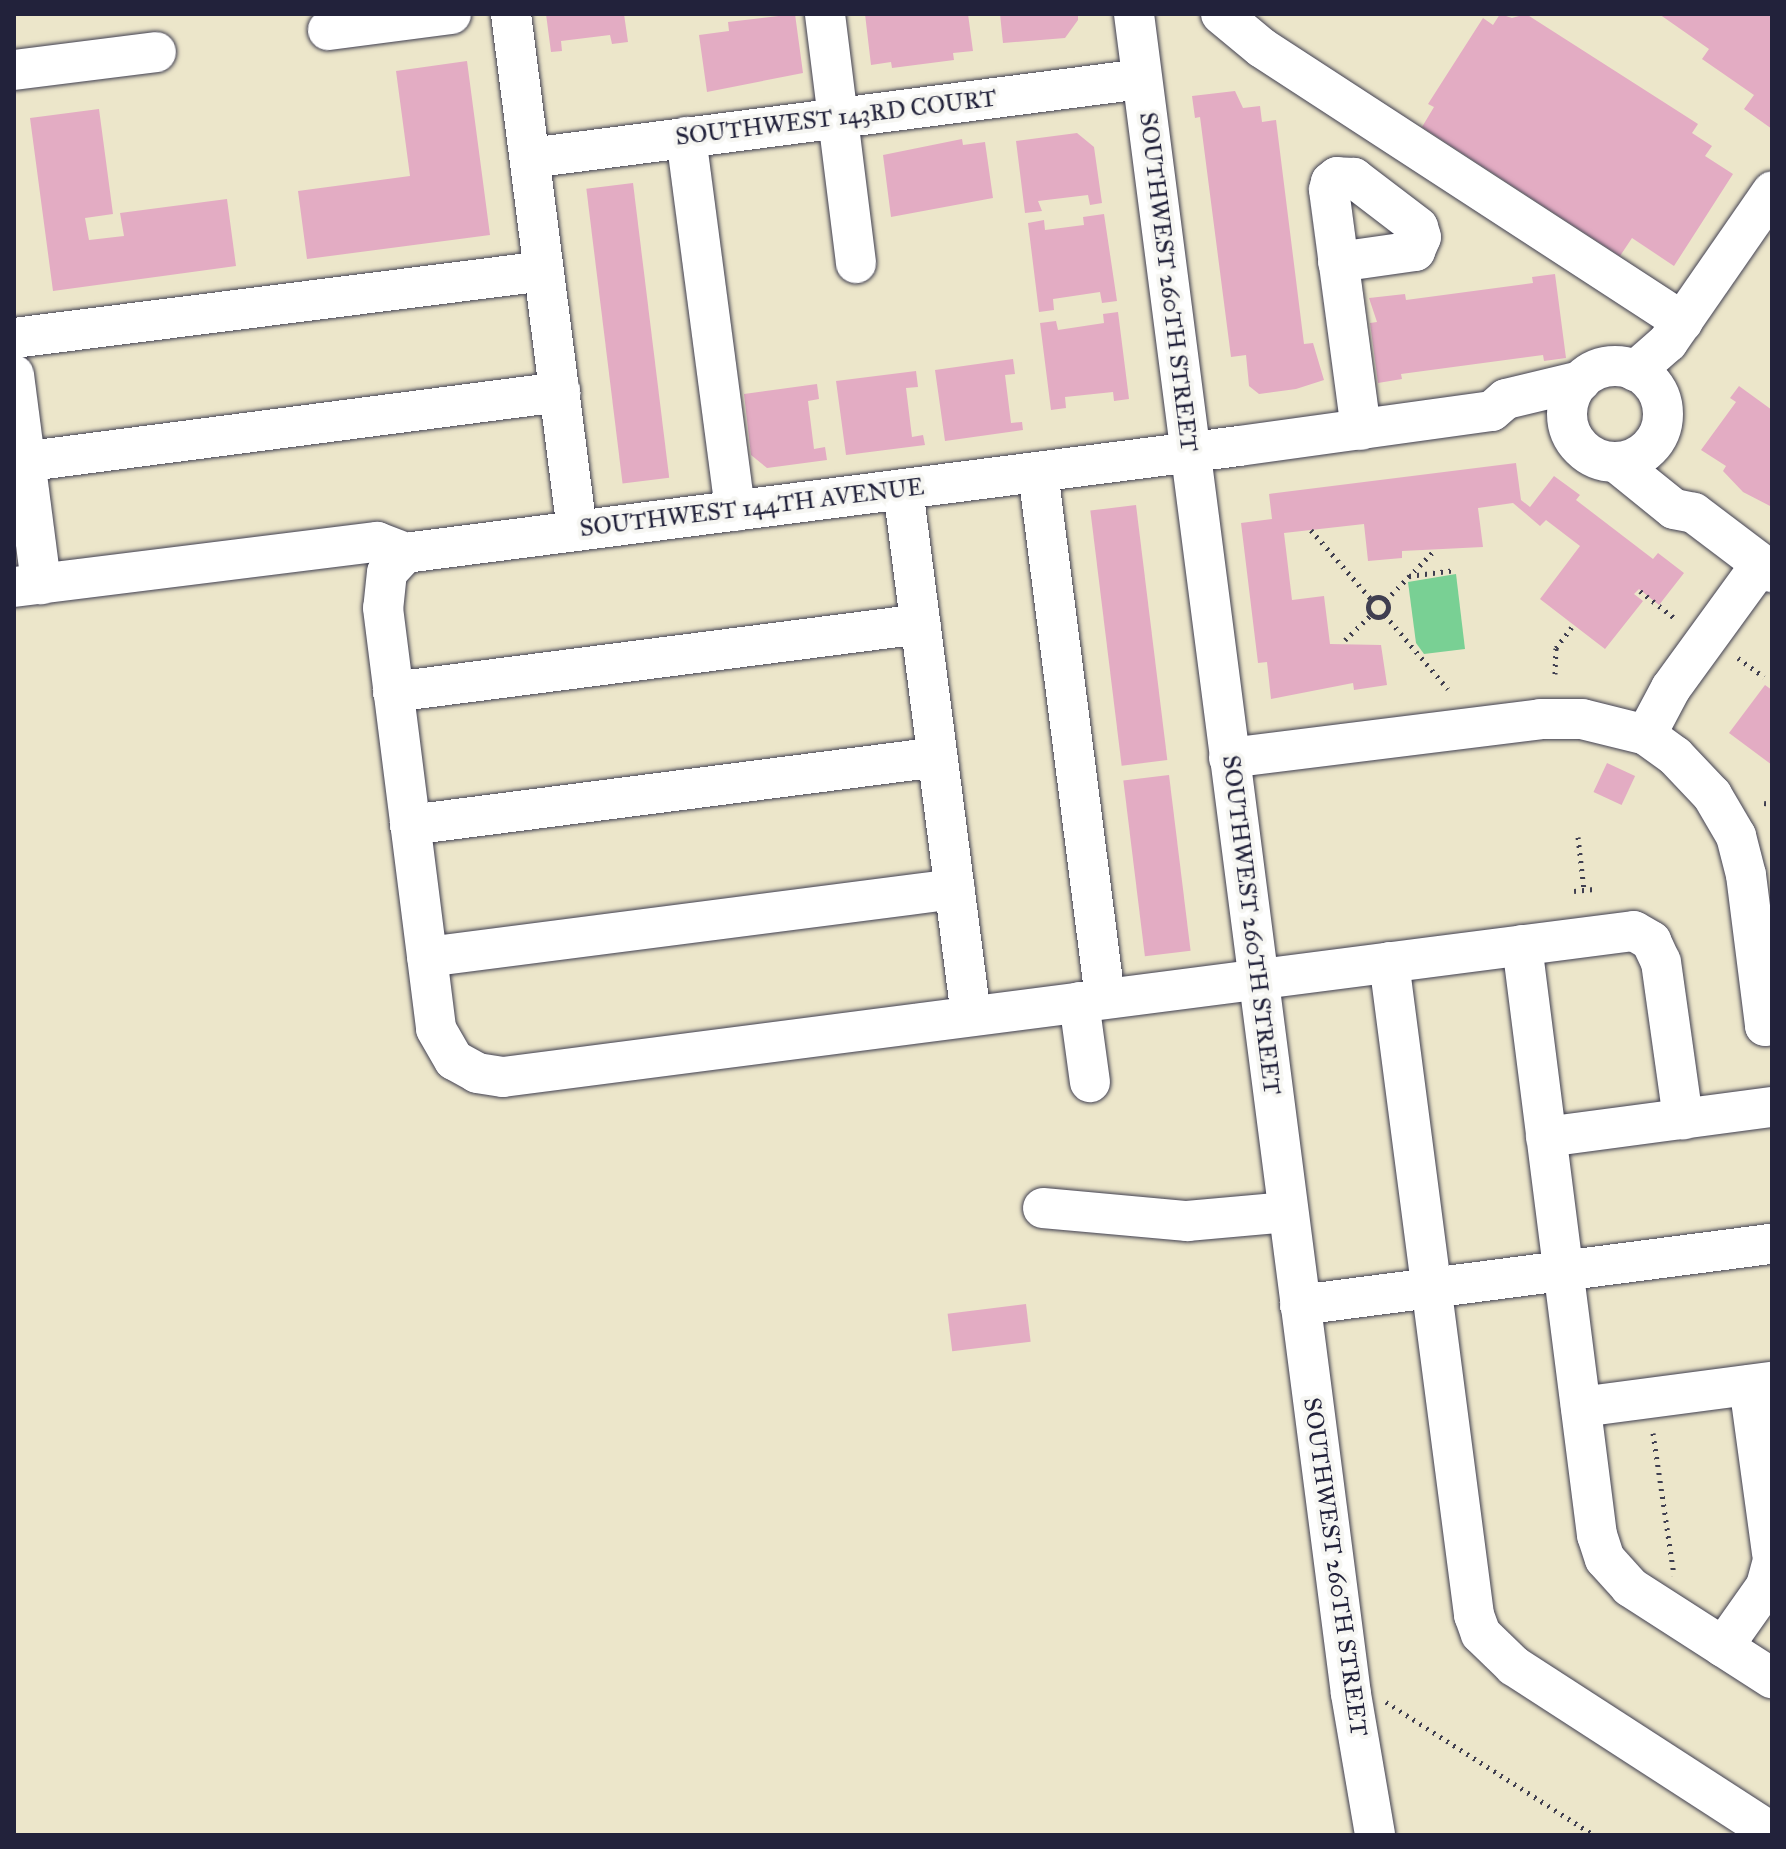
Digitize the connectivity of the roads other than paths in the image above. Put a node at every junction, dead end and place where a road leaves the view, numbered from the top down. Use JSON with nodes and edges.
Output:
{"nodes":[{"id":1,"x":451,"y":14,"type":"edge"},
{"id":2,"x":511,"y":14,"type":"edge"},
{"id":3,"x":825,"y":14,"type":"edge"},
{"id":4,"x":852,"y":14,"type":"edge"},
{"id":5,"x":1134,"y":14,"type":"edge"},
{"id":6,"x":1221,"y":14,"type":"edge"},
{"id":7,"x":328,"y":30,"type":"dead end"},
{"id":8,"x":156,"y":52,"type":"dead end"},
{"id":9,"x":14,"y":70,"type":"edge"},
{"id":10,"x":1142,"y":79,"type":"junction"},
{"id":11,"x":851,"y":116,"type":"junction"},
{"id":12,"x":686,"y":137,"type":"junction"},
{"id":13,"x":530,"y":158,"type":"junction"},
{"id":14,"x":1772,"y":192,"type":"edge"},
{"id":15,"x":1772,"y":229,"type":"edge"},
{"id":16,"x":869,"y":261,"type":"dead end"},
{"id":17,"x":1338,"y":262,"type":"dead end"},
{"id":18,"x":544,"y":271,"type":"junction"},
{"id":19,"x":1683,"y":322,"type":"junction"},
{"id":20,"x":14,"y":338,"type":"edge"},
{"id":21,"x":14,"y":375,"type":"edge"},
{"id":22,"x":1581,"y":381,"type":"junction"},
{"id":23,"x":1647,"y":383,"type":"junction"},
{"id":24,"x":560,"y":392,"type":"junction"},
{"id":25,"x":1492,"y":411,"type":"junction"},
{"id":26,"x":1361,"y":430,"type":"junction"},
{"id":27,"x":1658,"y":437,"type":"junction"},
{"id":28,"x":1580,"y":446,"type":"junction"},
{"id":29,"x":1190,"y":453,"type":"junction"},
{"id":30,"x":20,"y":462,"type":"edge"},
{"id":31,"x":1617,"y":463,"type":"junction"},
{"id":32,"x":1038,"y":472,"type":"junction"},
{"id":33,"x":903,"y":489,"type":"junction"},
{"id":34,"x":735,"y":511,"type":"junction"},
{"id":35,"x":1694,"y":513,"type":"junction"},
{"id":36,"x":577,"y":531,"type":"junction"},
{"id":37,"x":405,"y":553,"type":"junction"},
{"id":38,"x":1767,"y":568,"type":"edge"},
{"id":39,"x":27,"y":586,"type":"edge"},
{"id":40,"x":921,"y":624,"type":"junction"},
{"id":41,"x":393,"y":692,"type":"junction"},
{"id":42,"x":1646,"y":735,"type":"junction"},
{"id":43,"x":938,"y":757,"type":"junction"},
{"id":44,"x":1229,"y":758,"type":"junction"},
{"id":45,"x":410,"y":825,"type":"junction"},
{"id":46,"x":955,"y":889,"type":"junction"},
{"id":47,"x":1522,"y":945,"type":"junction"},
{"id":48,"x":427,"y":957,"type":"junction"},
{"id":49,"x":1389,"y":962,"type":"junction"},
{"id":50,"x":1258,"y":979,"type":"junction"},
{"id":51,"x":1092,"y":1000,"type":"junction"},
{"id":52,"x":971,"y":1016,"type":"junction"},
{"id":53,"x":1772,"y":1025,"type":"edge"},
{"id":54,"x":1090,"y":1082,"type":"dead end"},
{"id":55,"x":1772,"y":1107,"type":"edge"},
{"id":56,"x":1683,"y":1119,"type":"junction"},
{"id":57,"x":1546,"y":1137,"type":"junction"},
{"id":58,"x":1043,"y":1208,"type":"dead end"},
{"id":59,"x":1288,"y":1212,"type":"junction"},
{"id":60,"x":1772,"y":1244,"type":"edge"},
{"id":61,"x":1564,"y":1271,"type":"junction"},
{"id":62,"x":1432,"y":1288,"type":"junction"},
{"id":63,"x":1300,"y":1305,"type":"junction"},
{"id":64,"x":1761,"y":1383,"type":"edge"},
{"id":65,"x":1581,"y":1407,"type":"junction"},
{"id":66,"x":1772,"y":1553,"type":"edge"},
{"id":67,"x":1772,"y":1563,"type":"edge"},
{"id":68,"x":1723,"y":1647,"type":"junction"},
{"id":69,"x":1772,"y":1678,"type":"edge"},
{"id":70,"x":1772,"y":1833,"type":"edge"},
{"id":71,"x":1375,"y":1835,"type":"edge"}],
"edges":[{"from":1,"to":7,"type":"street"},
{"from":2,"to":13,"type":"street"},
{"from":3,"to":11,"type":"street"},
{"from":4,"to":11,"type":"street"},
{"from":5,"to":10,"type":"street","name":"SOUTHWEST 260TH STREET"},
{"from":6,"to":19,"type":"street"},
{"from":8,"to":9,"type":"street"},
{"from":10,"to":11,"type":"street","name":"SOUTHWEST 143RD COURT"},
{"from":10,"to":29,"type":"street","name":"SOUTHWEST 260TH STREET"},
{"from":11,"to":12,"type":"street","name":"SOUTHWEST 143RD COURT"},
{"from":11,"to":16,"type":"street"},
{"from":12,"to":13,"type":"street","name":"SOUTHWEST 143RD COURT"},
{"from":12,"to":34,"type":"street"},
{"from":13,"to":18,"type":"street"},
{"from":14,"to":19,"type":"street"},
{"from":15,"to":23,"type":"street"},
{"from":17,"to":26,"type":"street"},
{"from":18,"to":20,"type":"street"},
{"from":18,"to":24,"type":"street"},
{"from":19,"to":23,"type":"street"},
{"from":21,"to":30,"type":"street"},
{"from":22,"to":23,"type":"street"},
{"from":22,"to":25,"type":"street","name":"SOUTHWEST 144TH AVENUE"},
{"from":22,"to":28,"type":"street"},
{"from":23,"to":27,"type":"street"},
{"from":24,"to":30,"type":"street"},
{"from":24,"to":36,"type":"street"},
{"from":25,"to":26,"type":"street","name":"SOUTHWEST 144TH AVENUE"},
{"from":25,"to":28,"type":"street","name":"SOUTHWEST 144TH AVENUE"},
{"from":26,"to":29,"type":"street","name":"SOUTHWEST 144TH AVENUE"},
{"from":27,"to":31,"type":"street"},
{"from":27,"to":35,"type":"street"},
{"from":28,"to":31,"type":"street"},
{"from":29,"to":32,"type":"street","name":"SOUTHWEST 144TH AVENUE"},
{"from":29,"to":44,"type":"street","name":"SOUTHWEST 260TH STREET"},
{"from":30,"to":39,"type":"street"},
{"from":31,"to":35,"type":"street"},
{"from":32,"to":33,"type":"street","name":"SOUTHWEST 144TH AVENUE"},
{"from":32,"to":51,"type":"street"},
{"from":33,"to":34,"type":"street","name":"SOUTHWEST 144TH AVENUE"},
{"from":33,"to":40,"type":"street"},
{"from":34,"to":36,"type":"street","name":"SOUTHWEST 144TH AVENUE"},
{"from":35,"to":38,"type":"street"},
{"from":36,"to":37,"type":"street","name":"SOUTHWEST 144TH AVENUE"},
{"from":37,"to":39,"type":"street","name":"SOUTHWEST 144TH AVENUE"},
{"from":37,"to":41,"type":"street"},
{"from":38,"to":42,"type":"street"},
{"from":40,"to":41,"type":"street"},
{"from":40,"to":43,"type":"street"},
{"from":41,"to":45,"type":"street"},
{"from":42,"to":44,"type":"street"},
{"from":42,"to":53,"type":"street"},
{"from":43,"to":45,"type":"street"},
{"from":43,"to":46,"type":"street"},
{"from":44,"to":50,"type":"street","name":"SOUTHWEST 260TH STREET"},
{"from":45,"to":48,"type":"street"},
{"from":46,"to":48,"type":"street"},
{"from":46,"to":52,"type":"street"},
{"from":47,"to":49,"type":"street"},
{"from":47,"to":56,"type":"street"},
{"from":47,"to":57,"type":"street"},
{"from":48,"to":52,"type":"street"},
{"from":49,"to":50,"type":"street"},
{"from":49,"to":62,"type":"street"},
{"from":50,"to":51,"type":"street"},
{"from":50,"to":59,"type":"street","name":"SOUTHWEST 260TH STREET"},
{"from":51,"to":52,"type":"street"},
{"from":51,"to":54,"type":"street"},
{"from":55,"to":56,"type":"street"},
{"from":56,"to":57,"type":"street"},
{"from":57,"to":61,"type":"street"},
{"from":58,"to":59,"type":"street"},
{"from":59,"to":63,"type":"street","name":"SOUTHWEST 260TH STREET"},
{"from":60,"to":61,"type":"street"},
{"from":61,"to":62,"type":"street"},
{"from":61,"to":65,"type":"street"},
{"from":62,"to":63,"type":"street"},
{"from":62,"to":70,"type":"street"},
{"from":63,"to":71,"type":"street","name":"SOUTHWEST 260TH STREET"},
{"from":64,"to":65,"type":"street"},
{"from":64,"to":66,"type":"street"},
{"from":65,"to":68,"type":"street"},
{"from":67,"to":68,"type":"street"},
{"from":68,"to":69,"type":"street"}]}
